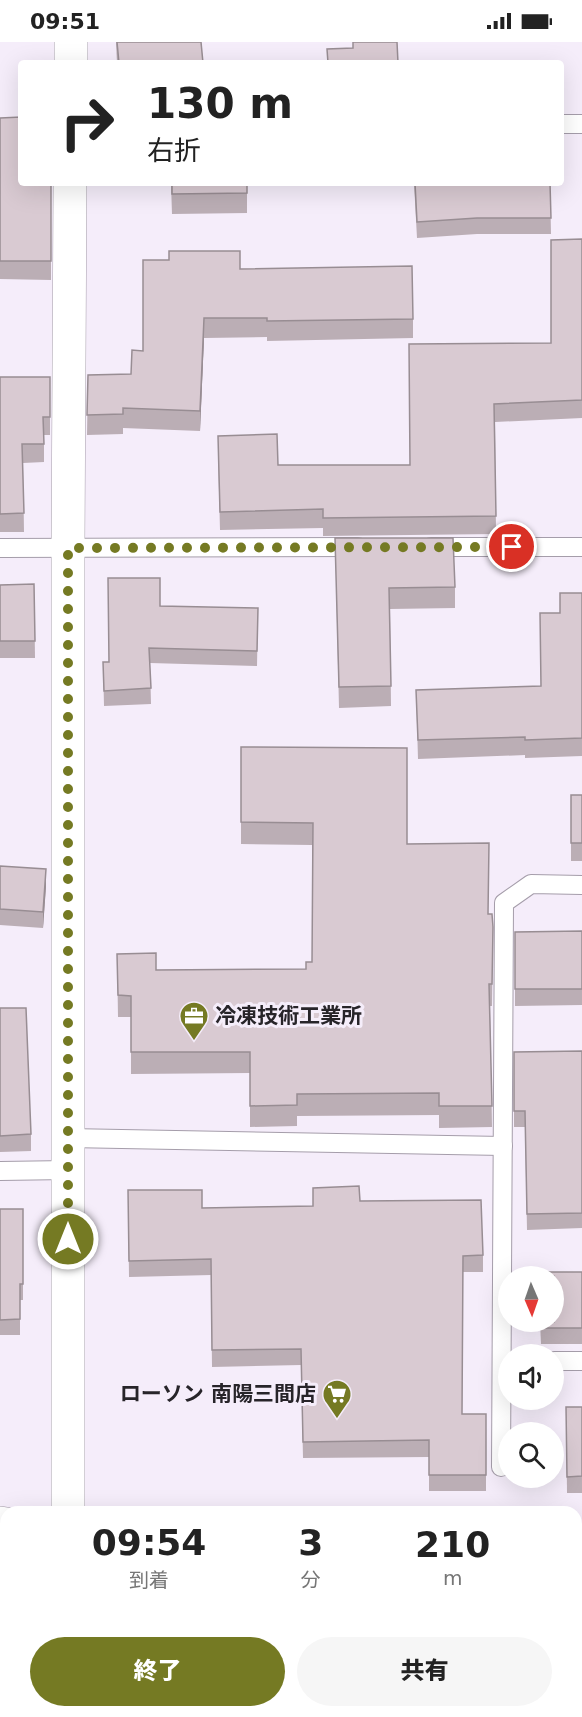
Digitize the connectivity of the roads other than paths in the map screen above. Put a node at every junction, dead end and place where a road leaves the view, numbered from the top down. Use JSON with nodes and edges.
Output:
{"nodes":[{"id":1,"x":71,"y":42,"type":"edge"},
{"id":2,"x":71,"y":60,"type":"edge"},
{"id":3,"x":564,"y":124,"type":"edge"},
{"id":4,"x":582,"y":124,"type":"edge"},
{"id":5,"x":70,"y":186,"type":"edge"},
{"id":6,"x":379,"y":547,"type":"edge"},
{"id":7,"x":415,"y":547,"type":"edge"},
{"id":8,"x":582,"y":547,"type":"edge"},
{"id":9,"x":0,"y":548,"type":"edge"},
{"id":10,"x":68,"y":548,"type":"junction"},
{"id":11,"x":582,"y":885,"type":"edge"},
{"id":12,"x":68,"y":1138,"type":"junction"},
{"id":13,"x":503,"y":1146,"type":"junction"},
{"id":14,"x":68,"y":1170,"type":"junction"},
{"id":15,"x":0,"y":1171,"type":"edge"},
{"id":16,"x":505,"y":1344,"type":"edge"},
{"id":17,"x":564,"y":1361,"type":"edge"},
{"id":18,"x":582,"y":1361,"type":"edge"},
{"id":19,"x":68,"y":1506,"type":"edge"}],
"edges":[{"from":1,"to":2,"type":"main road"},
{"from":3,"to":4,"type":"lane"},
{"from":5,"to":10,"type":"main road"},
{"from":6,"to":10,"type":"lane"},
{"from":7,"to":8,"type":"lane"},
{"from":9,"to":10,"type":"lane"},
{"from":10,"to":12,"type":"main road"},
{"from":11,"to":13,"type":"lane"},
{"from":12,"to":13,"type":"lane"},
{"from":12,"to":14,"type":"main road"},
{"from":13,"to":16,"type":"lane"},
{"from":14,"to":15,"type":"lane"},
{"from":14,"to":19,"type":"main road"},
{"from":17,"to":18,"type":"lane"}]}
